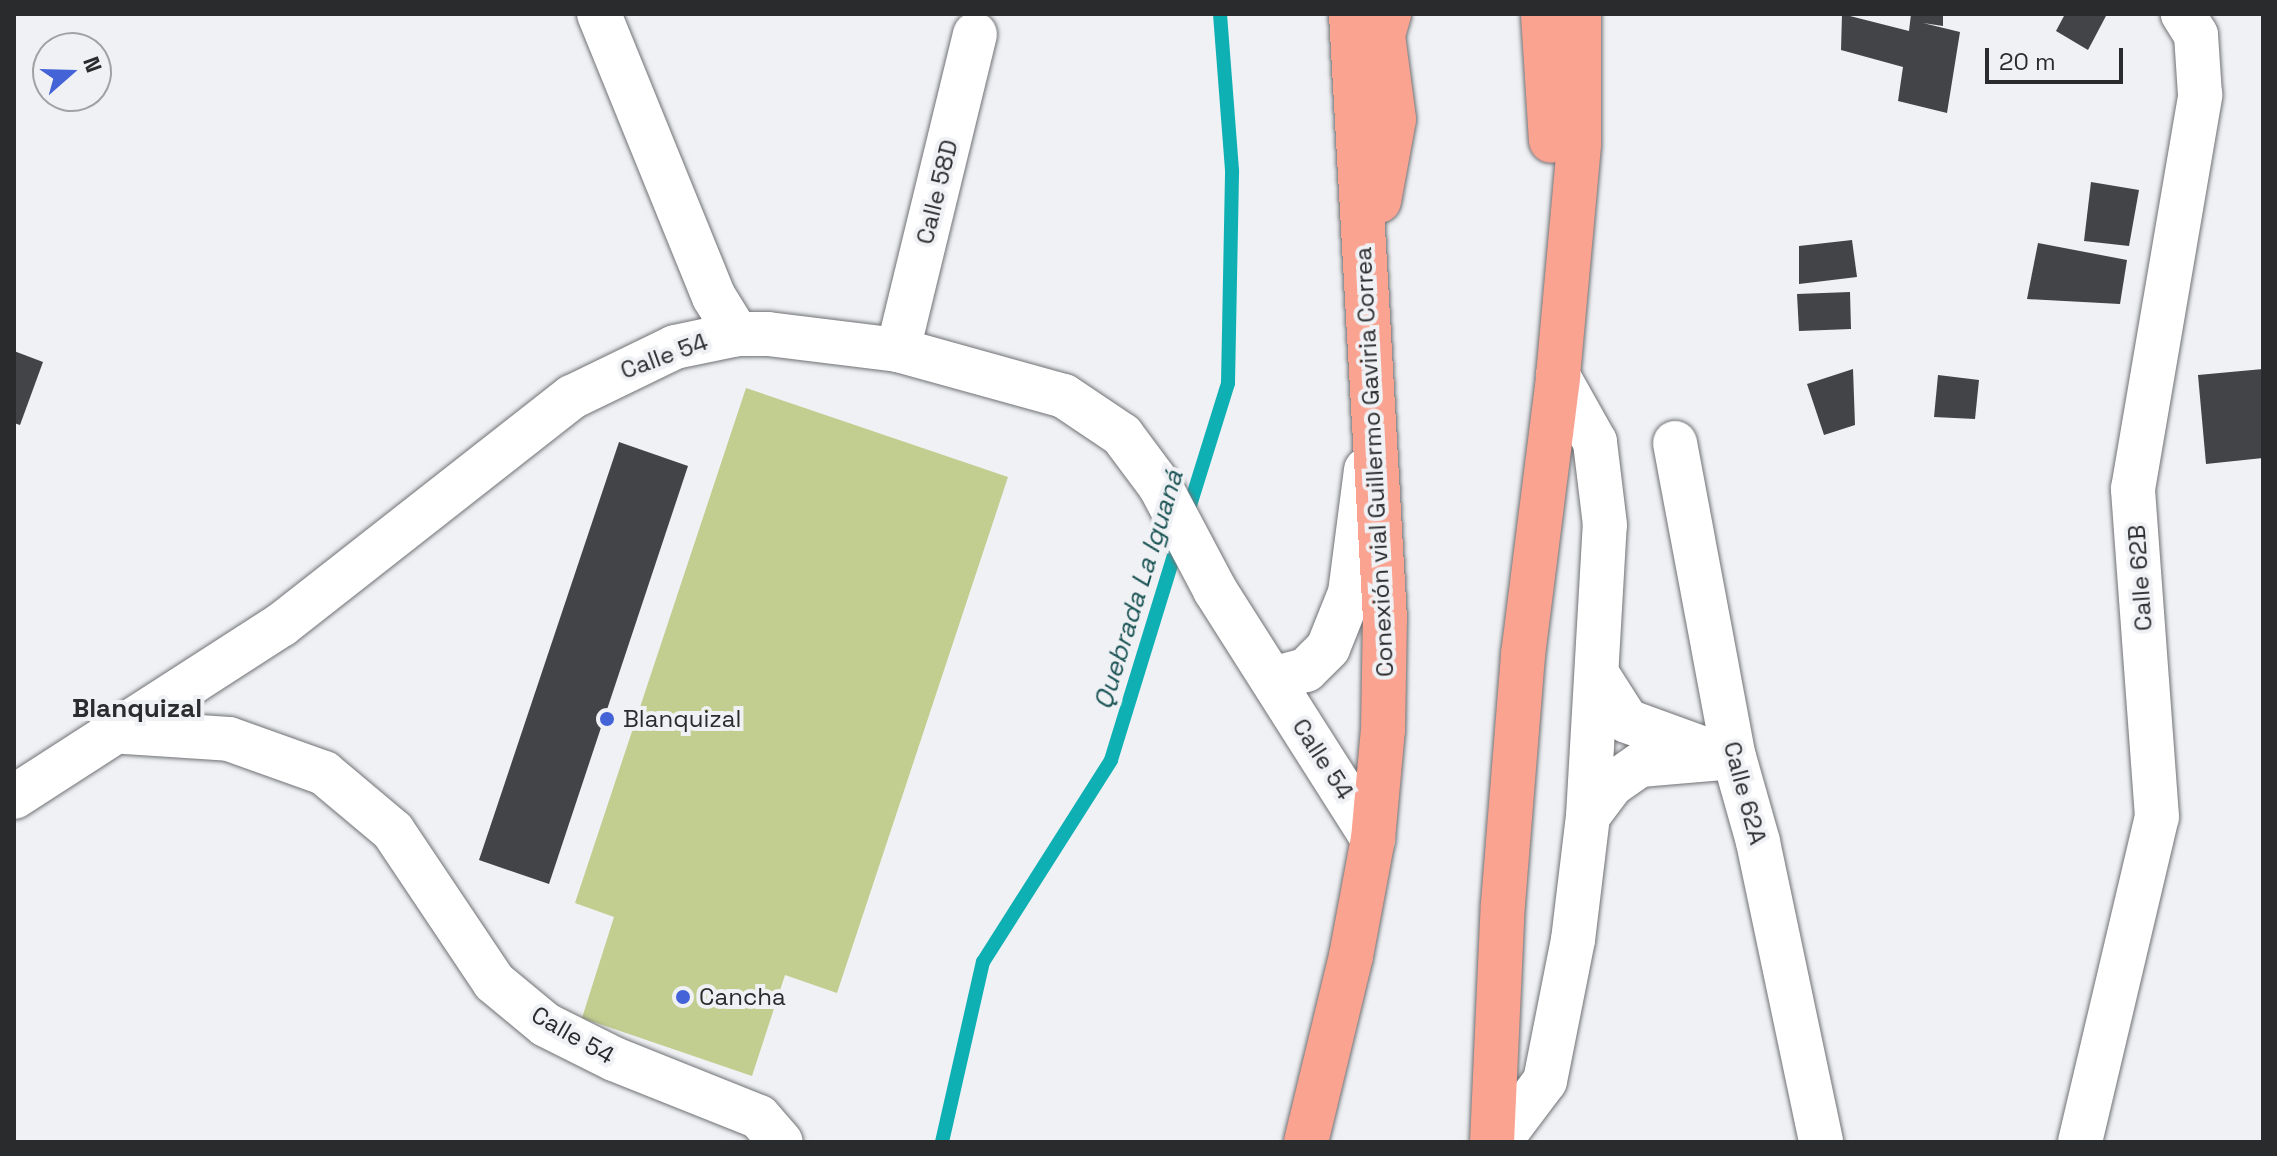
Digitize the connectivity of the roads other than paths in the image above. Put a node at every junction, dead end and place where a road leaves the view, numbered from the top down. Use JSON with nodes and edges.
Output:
{"nodes":[{"id":1,"x":599,"y":14,"type":"edge"},
{"id":2,"x":1351,"y":14,"type":"edge"},
{"id":3,"x":1389,"y":14,"type":"edge"},
{"id":4,"x":1543,"y":14,"type":"edge"},
{"id":5,"x":1579,"y":14,"type":"edge"},
{"id":6,"x":2183,"y":14,"type":"edge"},
{"id":7,"x":975,"y":34,"type":"dead end"},
{"id":8,"x":1565,"y":254,"type":"junction"},
{"id":9,"x":1366,"y":274,"type":"junction"},
{"id":10,"x":737,"y":334,"type":"junction"},
{"id":11,"x":898,"y":350,"type":"junction"},
{"id":12,"x":1558,"y":376,"type":"junction"},
{"id":13,"x":1374,"y":401,"type":"junction"},
{"id":14,"x":1675,"y":443,"type":"dead end"},
{"id":15,"x":1599,"y":677,"type":"junction"},
{"id":16,"x":1272,"y":679,"type":"junction"},
{"id":17,"x":110,"y":731,"type":"junction"},
{"id":18,"x":1734,"y":757,"type":"junction"},
{"id":19,"x":14,"y":797,"type":"edge"},
{"id":20,"x":1588,"y":816,"type":"junction"},
{"id":21,"x":1373,"y":839,"type":"junction"},
{"id":22,"x":770,"y":1129,"type":"edge"},
{"id":23,"x":1306,"y":1142,"type":"edge"},
{"id":24,"x":1492,"y":1142,"type":"edge"},
{"id":25,"x":1499,"y":1142,"type":"edge"},
{"id":26,"x":1821,"y":1142,"type":"edge"},
{"id":27,"x":2080,"y":1142,"type":"edge"}],
"edges":[{"from":1,"to":10,"type":"street"},
{"from":2,"to":9,"type":"highway","name":"Conexión vial Guillermo Gaviria Correa"},
{"from":3,"to":9,"type":"highway"},
{"from":4,"to":8,"type":"highway"},
{"from":5,"to":8,"type":"highway"},
{"from":6,"to":27,"type":"street","name":"Calle 62B"},
{"from":7,"to":11,"type":"street","name":"Calle 58D"},
{"from":8,"to":12,"type":"highway"},
{"from":9,"to":13,"type":"highway","name":"Conexión vial Guillermo Gaviria Correa"},
{"from":10,"to":11,"type":"street","name":"Calle 54"},
{"from":10,"to":17,"type":"street","name":"Calle 54"},
{"from":11,"to":16,"type":"street","name":"Calle 54"},
{"from":12,"to":15,"type":"street"},
{"from":12,"to":24,"type":"highway"},
{"from":13,"to":16,"type":"street"},
{"from":13,"to":21,"type":"highway","name":"Conexión vial Guillermo Gaviria Correa"},
{"from":14,"to":18,"type":"street","name":"Calle 62A"},
{"from":15,"to":18,"type":"street"},
{"from":15,"to":20,"type":"street"},
{"from":16,"to":21,"type":"street","name":"Calle 54"},
{"from":17,"to":19,"type":"street","name":"Calle 54"},
{"from":17,"to":22,"type":"street","name":"Calle 54"},
{"from":18,"to":20,"type":"street"},
{"from":18,"to":26,"type":"street","name":"Calle 62A"},
{"from":20,"to":25,"type":"street"},
{"from":21,"to":23,"type":"highway","name":"Conexión vial Guillermo Gaviria Correa"}]}
